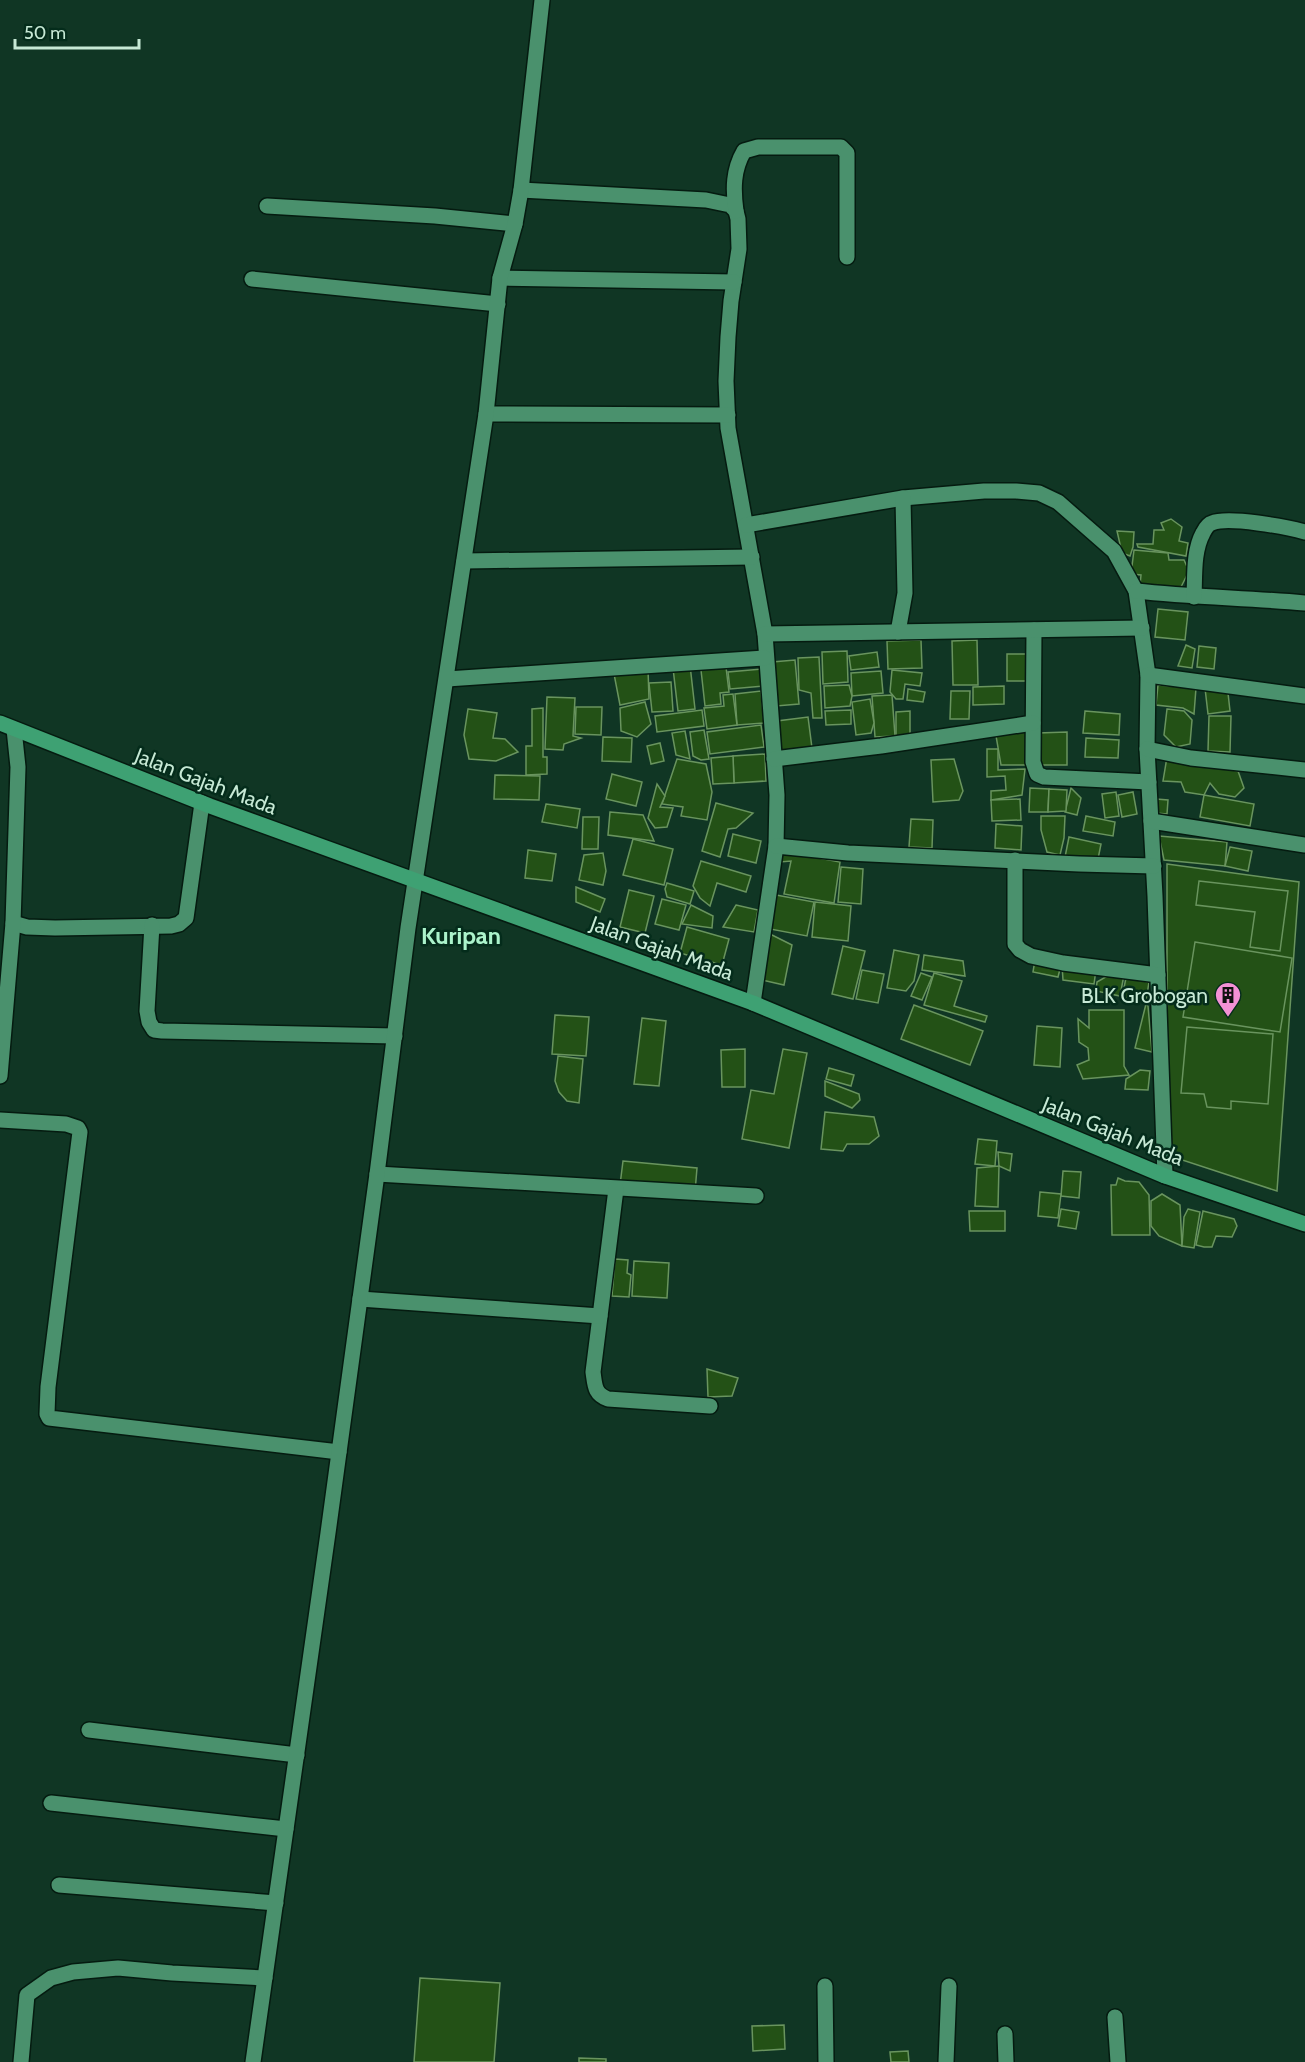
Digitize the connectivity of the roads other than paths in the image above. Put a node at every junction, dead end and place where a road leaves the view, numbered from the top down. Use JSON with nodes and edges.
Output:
{"nodes":[{"id":1,"x":542,"y":0,"type":"edge"},
{"id":2,"x":521,"y":190,"type":"junction"},
{"id":3,"x":267,"y":206,"type":"dead end"},
{"id":4,"x":736,"y":211,"type":"junction"},
{"id":5,"x":514,"y":224,"type":"junction"},
{"id":6,"x":847,"y":257,"type":"dead end"},
{"id":7,"x":500,"y":278,"type":"junction"},
{"id":8,"x":252,"y":279,"type":"dead end"},
{"id":9,"x":734,"y":282,"type":"junction"},
{"id":10,"x":498,"y":303,"type":"junction"},
{"id":11,"x":486,"y":414,"type":"junction"},
{"id":12,"x":728,"y":415,"type":"junction"},
{"id":13,"x":903,"y":498,"type":"junction"},
{"id":14,"x":746,"y":525,"type":"junction"},
{"id":15,"x":1305,"y":532,"type":"edge"},
{"id":16,"x":752,"y":557,"type":"junction"},
{"id":17,"x":464,"y":561,"type":"junction"},
{"id":18,"x":1136,"y":591,"type":"junction"},
{"id":19,"x":1194,"y":597,"type":"junction"},
{"id":20,"x":1305,"y":603,"type":"edge"},
{"id":21,"x":1142,"y":628,"type":"junction"},
{"id":22,"x":1034,"y":630,"type":"junction"},
{"id":23,"x":898,"y":632,"type":"junction"},
{"id":24,"x":765,"y":634,"type":"junction"},
{"id":25,"x":765,"y":658,"type":"junction"},
{"id":26,"x":1148,"y":675,"type":"junction"},
{"id":27,"x":447,"y":679,"type":"junction"},
{"id":28,"x":1305,"y":696,"type":"edge"},
{"id":29,"x":1033,"y":723,"type":"junction"},
{"id":30,"x":7,"y":726,"type":"edge"},
{"id":31,"x":1147,"y":749,"type":"junction"},
{"id":32,"x":774,"y":759,"type":"junction"},
{"id":33,"x":1305,"y":770,"type":"edge"},
{"id":34,"x":1149,"y":782,"type":"junction"},
{"id":35,"x":202,"y":802,"type":"junction"},
{"id":36,"x":1151,"y":821,"type":"junction"},
{"id":37,"x":1305,"y":845,"type":"edge"},
{"id":38,"x":776,"y":846,"type":"junction"},
{"id":39,"x":1015,"y":860,"type":"junction"},
{"id":40,"x":1154,"y":866,"type":"junction"},
{"id":41,"x":415,"y":881,"type":"junction"},
{"id":42,"x":152,"y":925,"type":"junction"},
{"id":43,"x":9,"y":930,"type":"edge"},
{"id":44,"x":1158,"y":975,"type":"junction"},
{"id":45,"x":753,"y":1003,"type":"junction"},
{"id":46,"x":395,"y":1036,"type":"junction"},
{"id":47,"x":0,"y":1076,"type":"edge"},
{"id":48,"x":0,"y":1120,"type":"edge"},
{"id":49,"x":377,"y":1174,"type":"junction"},
{"id":50,"x":1165,"y":1176,"type":"junction"},
{"id":51,"x":616,"y":1188,"type":"junction"},
{"id":52,"x":756,"y":1196,"type":"dead end"},
{"id":53,"x":1305,"y":1224,"type":"edge"},
{"id":54,"x":360,"y":1299,"type":"junction"},
{"id":55,"x":600,"y":1316,"type":"junction"},
{"id":56,"x":710,"y":1406,"type":"dead end"},
{"id":57,"x":339,"y":1452,"type":"junction"},
{"id":58,"x":89,"y":1730,"type":"dead end"},
{"id":59,"x":297,"y":1755,"type":"junction"},
{"id":60,"x":51,"y":1803,"type":"dead end"},
{"id":61,"x":286,"y":1828,"type":"junction"},
{"id":62,"x":59,"y":1885,"type":"dead end"},
{"id":63,"x":276,"y":1903,"type":"junction"},
{"id":64,"x":265,"y":1978,"type":"junction"},
{"id":65,"x":825,"y":1986,"type":"dead end"},
{"id":66,"x":949,"y":1986,"type":"dead end"},
{"id":67,"x":1115,"y":2017,"type":"dead end"},
{"id":68,"x":1005,"y":2034,"type":"dead end"},
{"id":69,"x":21,"y":2062,"type":"edge"},
{"id":70,"x":253,"y":2062,"type":"edge"},
{"id":71,"x":826,"y":2062,"type":"edge"},
{"id":72,"x":946,"y":2062,"type":"edge"},
{"id":73,"x":1005,"y":2062,"type":"edge"},
{"id":74,"x":1118,"y":2062,"type":"edge"}],
"edges":[{"from":1,"to":2,"type":"street"},
{"from":2,"to":4,"type":"street"},
{"from":2,"to":5,"type":"street"},
{"from":3,"to":5,"type":"street"},
{"from":4,"to":6,"type":"street"},
{"from":4,"to":9,"type":"street"},
{"from":5,"to":7,"type":"street"},
{"from":7,"to":9,"type":"street"},
{"from":7,"to":10,"type":"street"},
{"from":8,"to":10,"type":"street"},
{"from":9,"to":12,"type":"street"},
{"from":10,"to":11,"type":"street"},
{"from":11,"to":12,"type":"street"},
{"from":11,"to":17,"type":"street"},
{"from":12,"to":14,"type":"street"},
{"from":13,"to":14,"type":"street"},
{"from":13,"to":18,"type":"street"},
{"from":13,"to":23,"type":"street"},
{"from":14,"to":16,"type":"street"},
{"from":15,"to":19,"type":"street"},
{"from":16,"to":17,"type":"street"},
{"from":16,"to":24,"type":"street"},
{"from":17,"to":27,"type":"street"},
{"from":18,"to":19,"type":"street"},
{"from":18,"to":21,"type":"street"},
{"from":19,"to":20,"type":"street"},
{"from":21,"to":22,"type":"street"},
{"from":21,"to":26,"type":"street"},
{"from":22,"to":23,"type":"street"},
{"from":22,"to":29,"type":"street"},
{"from":23,"to":24,"type":"street"},
{"from":24,"to":25,"type":"street"},
{"from":25,"to":27,"type":"street"},
{"from":25,"to":32,"type":"street"},
{"from":26,"to":28,"type":"street"},
{"from":26,"to":31,"type":"street"},
{"from":27,"to":41,"type":"street"},
{"from":29,"to":32,"type":"street"},
{"from":29,"to":34,"type":"street"},
{"from":30,"to":35,"type":"main road","name":"Jalan Gajah Mada"},
{"from":30,"to":43,"type":"street"},
{"from":31,"to":33,"type":"street"},
{"from":31,"to":34,"type":"street"},
{"from":32,"to":38,"type":"street"},
{"from":34,"to":36,"type":"street"},
{"from":35,"to":41,"type":"main road","name":"Jalan Gajah Mada"},
{"from":35,"to":42,"type":"street"},
{"from":36,"to":37,"type":"street"},
{"from":36,"to":40,"type":"street"},
{"from":38,"to":39,"type":"street"},
{"from":38,"to":45,"type":"street"},
{"from":39,"to":40,"type":"street"},
{"from":39,"to":44,"type":"street"},
{"from":40,"to":44,"type":"street"},
{"from":41,"to":45,"type":"main road","name":"Jalan Gajah Mada"},
{"from":41,"to":46,"type":"street"},
{"from":42,"to":43,"type":"street"},
{"from":42,"to":46,"type":"street"},
{"from":43,"to":47,"type":"street"},
{"from":44,"to":50,"type":"street"},
{"from":45,"to":50,"type":"main road","name":"Jalan Gajah Mada"},
{"from":46,"to":49,"type":"street"},
{"from":48,"to":57,"type":"street"},
{"from":49,"to":51,"type":"street"},
{"from":49,"to":54,"type":"street"},
{"from":50,"to":53,"type":"main road","name":"Jalan Gajah Mada"},
{"from":51,"to":52,"type":"street"},
{"from":51,"to":55,"type":"street"},
{"from":54,"to":55,"type":"street"},
{"from":54,"to":57,"type":"street"},
{"from":55,"to":56,"type":"street"},
{"from":57,"to":59,"type":"street"},
{"from":58,"to":59,"type":"street"},
{"from":59,"to":61,"type":"street"},
{"from":60,"to":61,"type":"street"},
{"from":61,"to":63,"type":"street"},
{"from":62,"to":63,"type":"street"},
{"from":63,"to":64,"type":"street"},
{"from":64,"to":69,"type":"street"},
{"from":64,"to":70,"type":"street"},
{"from":65,"to":71,"type":"street"},
{"from":66,"to":72,"type":"street"},
{"from":67,"to":74,"type":"street"},
{"from":68,"to":73,"type":"street"}]}
